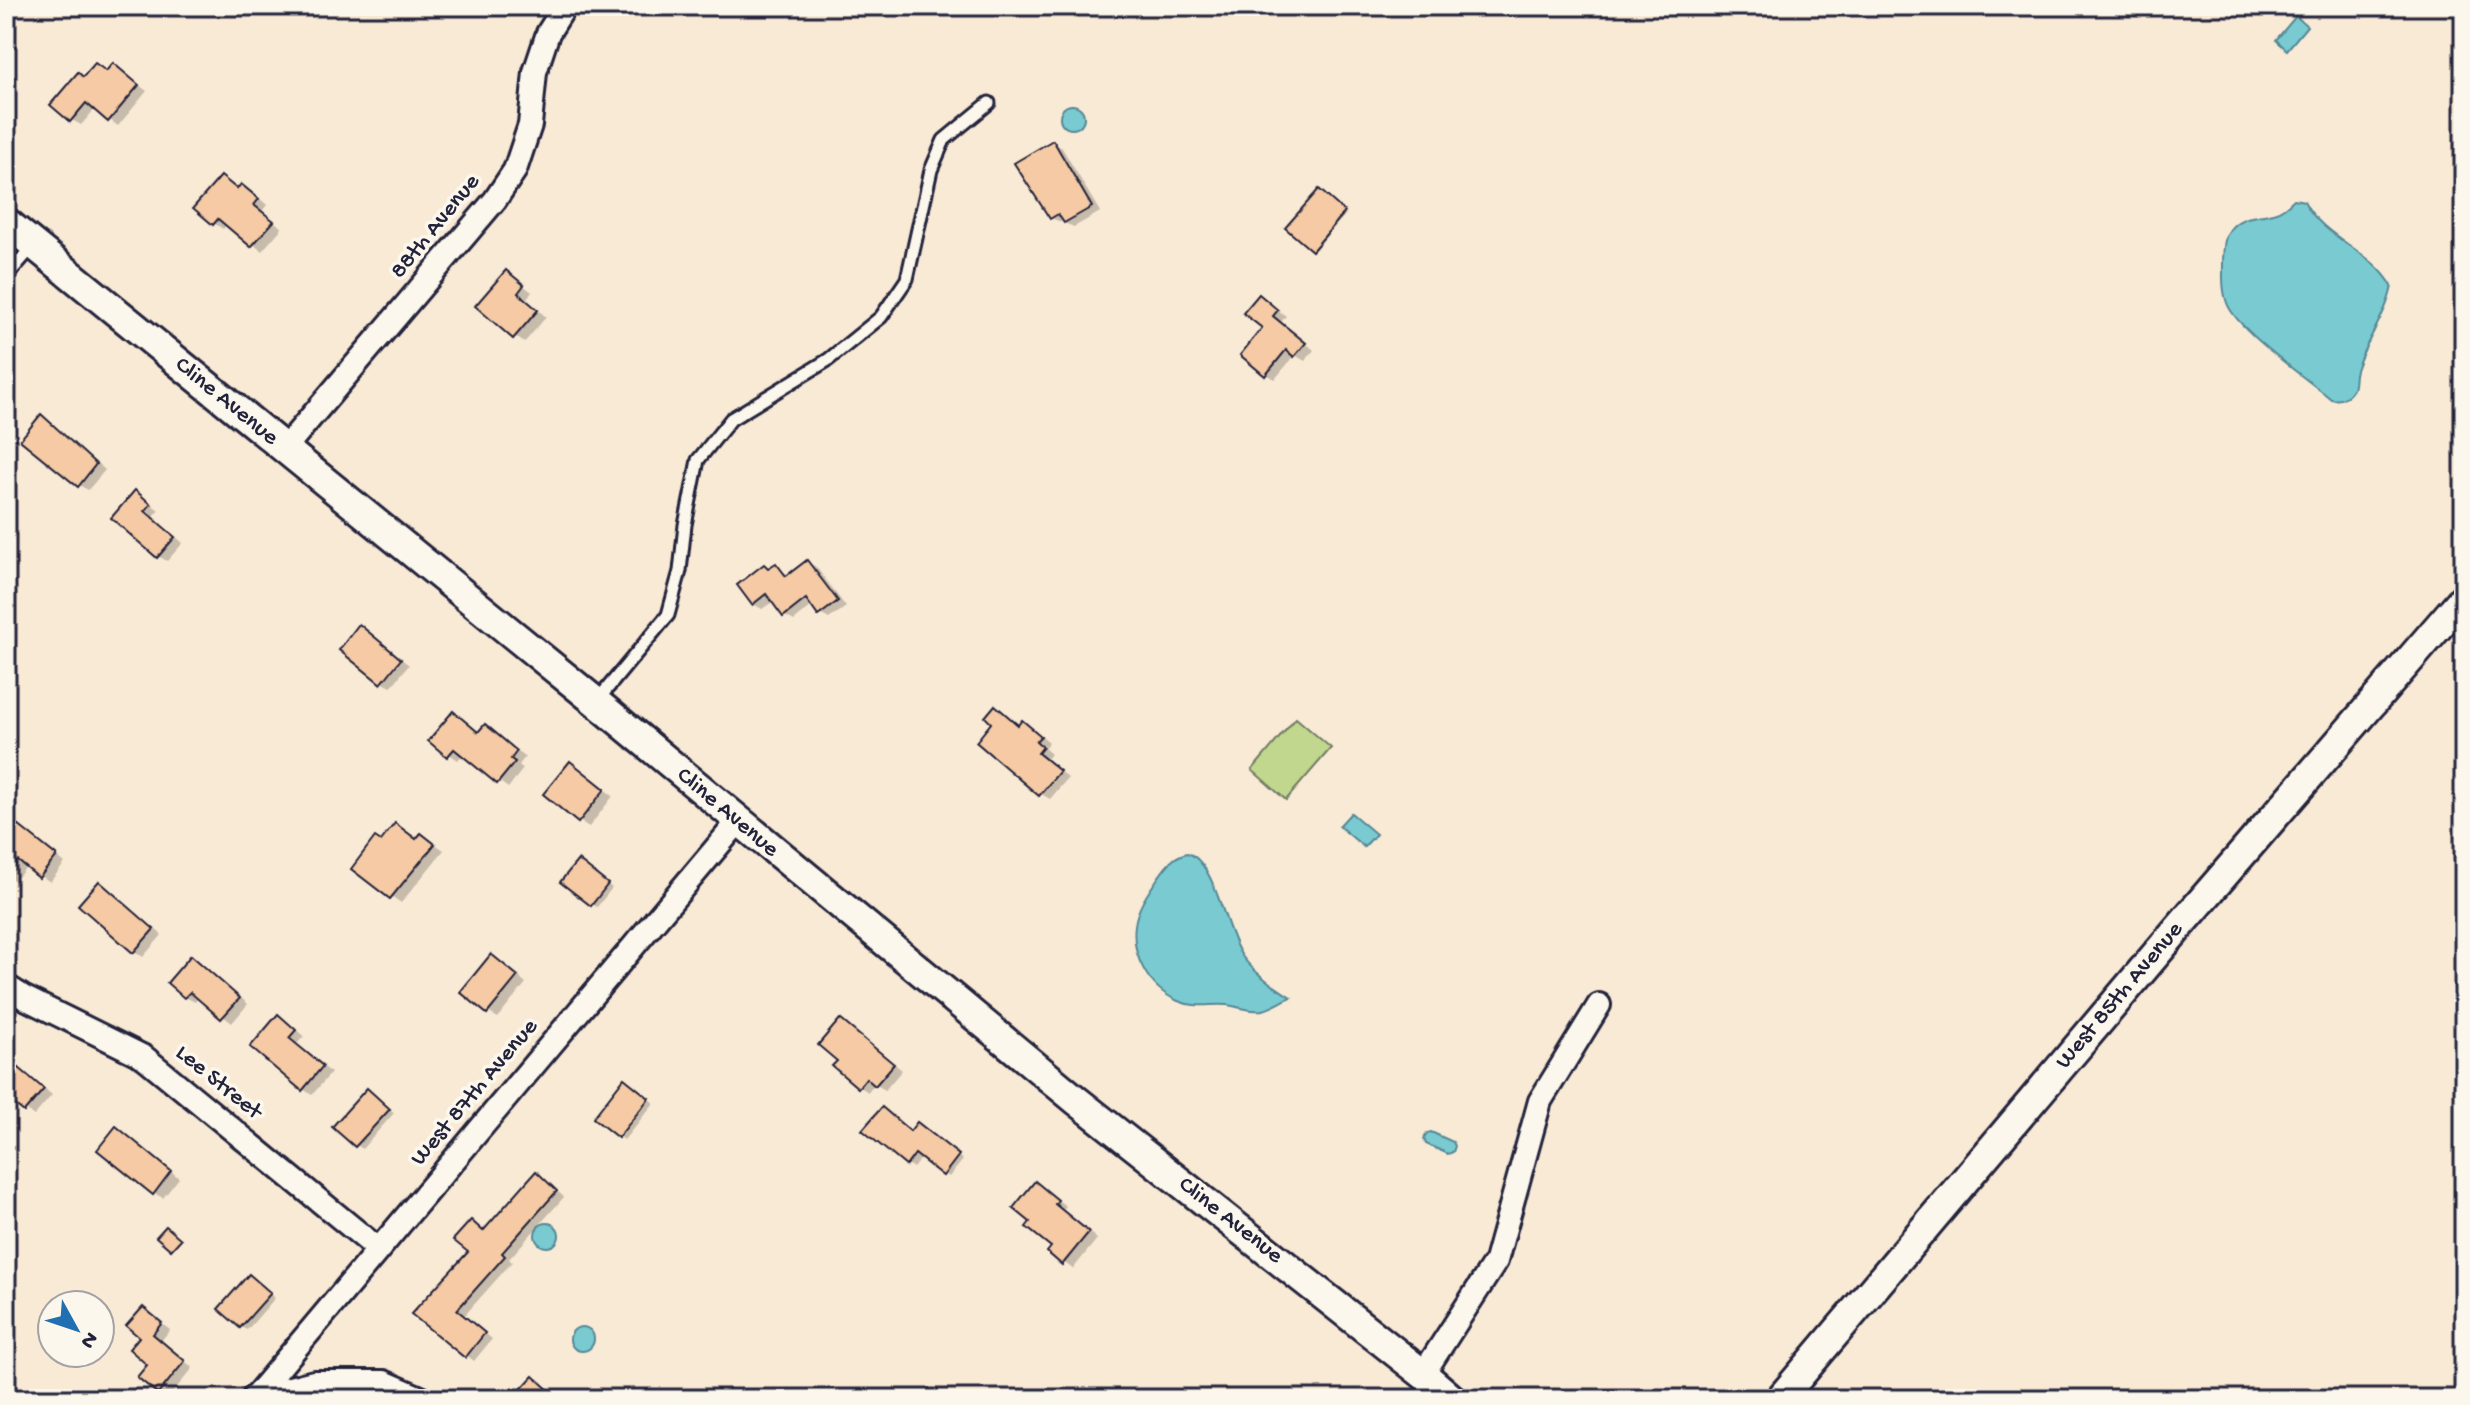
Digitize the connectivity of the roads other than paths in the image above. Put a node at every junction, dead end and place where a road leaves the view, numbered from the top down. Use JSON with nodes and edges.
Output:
{"nodes":[{"id":1,"x":565,"y":6,"type":"edge"},
{"id":2,"x":989,"y":103,"type":"dead end"},
{"id":3,"x":6,"y":222,"type":"edge"},
{"id":4,"x":34,"y":245,"type":"junction"},
{"id":5,"x":6,"y":277,"type":"edge"},
{"id":6,"x":284,"y":449,"type":"junction"},
{"id":7,"x":2464,"y":597,"type":"edge"},
{"id":8,"x":596,"y":702,"type":"junction"},
{"id":9,"x":738,"y":822,"type":"junction"},
{"id":10,"x":6,"y":986,"type":"edge"},
{"id":11,"x":1599,"y":1005,"type":"dead end"},
{"id":12,"x":378,"y":1249,"type":"junction"},
{"id":13,"x":1423,"y":1374,"type":"junction"},
{"id":14,"x":254,"y":1398,"type":"edge"},
{"id":15,"x":423,"y":1399,"type":"edge"},
{"id":16,"x":1452,"y":1399,"type":"edge"},
{"id":17,"x":1780,"y":1399,"type":"edge"}],
"edges":[{"from":1,"to":6,"type":"street","name":"88th Avenue"},
{"from":2,"to":8,"type":"lane"},
{"from":3,"to":4,"type":"street","name":"Cline Avenue"},
{"from":4,"to":5,"type":"lane"},
{"from":4,"to":6,"type":"street","name":"Cline Avenue"},
{"from":6,"to":8,"type":"street","name":"Cline Avenue"},
{"from":7,"to":17,"type":"street","name":"West 85th Avenue"},
{"from":8,"to":9,"type":"street","name":"Cline Avenue"},
{"from":9,"to":12,"type":"street","name":"West 87th Avenue"},
{"from":9,"to":13,"type":"street","name":"Cline Avenue"},
{"from":10,"to":12,"type":"street","name":"Lee Street"},
{"from":11,"to":13,"type":"street"},
{"from":12,"to":14,"type":"street","name":"West 87th Avenue"},
{"from":13,"to":16,"type":"street","name":"Cline Avenue"},
{"from":14,"to":15,"type":"street"}]}
